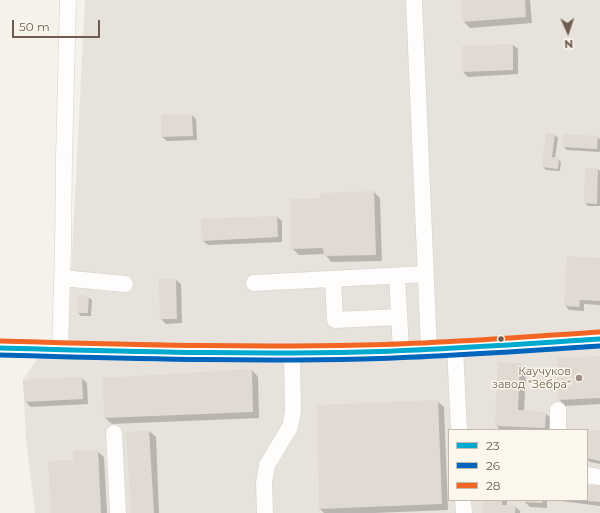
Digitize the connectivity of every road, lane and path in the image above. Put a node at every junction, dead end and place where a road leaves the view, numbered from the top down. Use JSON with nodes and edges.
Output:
{"nodes":[{"id":1,"x":68,"y":0,"type":"edge"},
{"id":2,"x":414,"y":0,"type":"edge"},
{"id":3,"x":426,"y":274,"type":"junction"},
{"id":4,"x":397,"y":276,"type":"junction"},
{"id":5,"x":62,"y":278,"type":"junction"},
{"id":6,"x":333,"y":279,"type":"junction"},
{"id":7,"x":254,"y":283,"type":"dead end"},
{"id":8,"x":125,"y":284,"type":"dead end"},
{"id":9,"x":399,"y":317,"type":"junction"},
{"id":10,"x":600,"y":339,"type":"edge"},
{"id":11,"x":5,"y":348,"type":"edge"},
{"id":12,"x":455,"y":348,"type":"junction"},
{"id":13,"x":60,"y":349,"type":"junction"},
{"id":14,"x":429,"y":349,"type":"junction"},
{"id":15,"x":401,"y":350,"type":"junction"},
{"id":16,"x":292,"y":353,"type":"junction"},
{"id":17,"x":558,"y":410,"type":"dead end"},
{"id":18,"x":459,"y":429,"type":"edge"},
{"id":19,"x":558,"y":429,"type":"edge"},
{"id":20,"x":114,"y":433,"type":"dead end"},
{"id":21,"x":588,"y":475,"type":"edge"},
{"id":22,"x":600,"y":477,"type":"edge"},
{"id":23,"x":463,"y":501,"type":"edge"},
{"id":24,"x":118,"y":513,"type":"edge"},
{"id":25,"x":265,"y":513,"type":"edge"},
{"id":26,"x":464,"y":513,"type":"edge"}],
"edges":[{"from":1,"to":5,"type":"street"},
{"from":2,"to":3,"type":"street"},
{"from":3,"to":4,"type":"street"},
{"from":3,"to":14,"type":"street"},
{"from":4,"to":6,"type":"street"},
{"from":4,"to":9,"type":"street"},
{"from":5,"to":8,"type":"street"},
{"from":5,"to":13,"type":"street"},
{"from":6,"to":7,"type":"street"},
{"from":6,"to":9,"type":"street"},
{"from":9,"to":15,"type":"street"},
{"from":10,"to":12,"type":"street"},
{"from":11,"to":13,"type":"street"},
{"from":12,"to":14,"type":"street"},
{"from":12,"to":18,"type":"street"},
{"from":13,"to":16,"type":"street"},
{"from":14,"to":15,"type":"street"},
{"from":15,"to":16,"type":"street"},
{"from":16,"to":25,"type":"street"},
{"from":17,"to":19,"type":"street"},
{"from":20,"to":24,"type":"street"},
{"from":21,"to":22,"type":"street"},
{"from":23,"to":26,"type":"street"}]}
